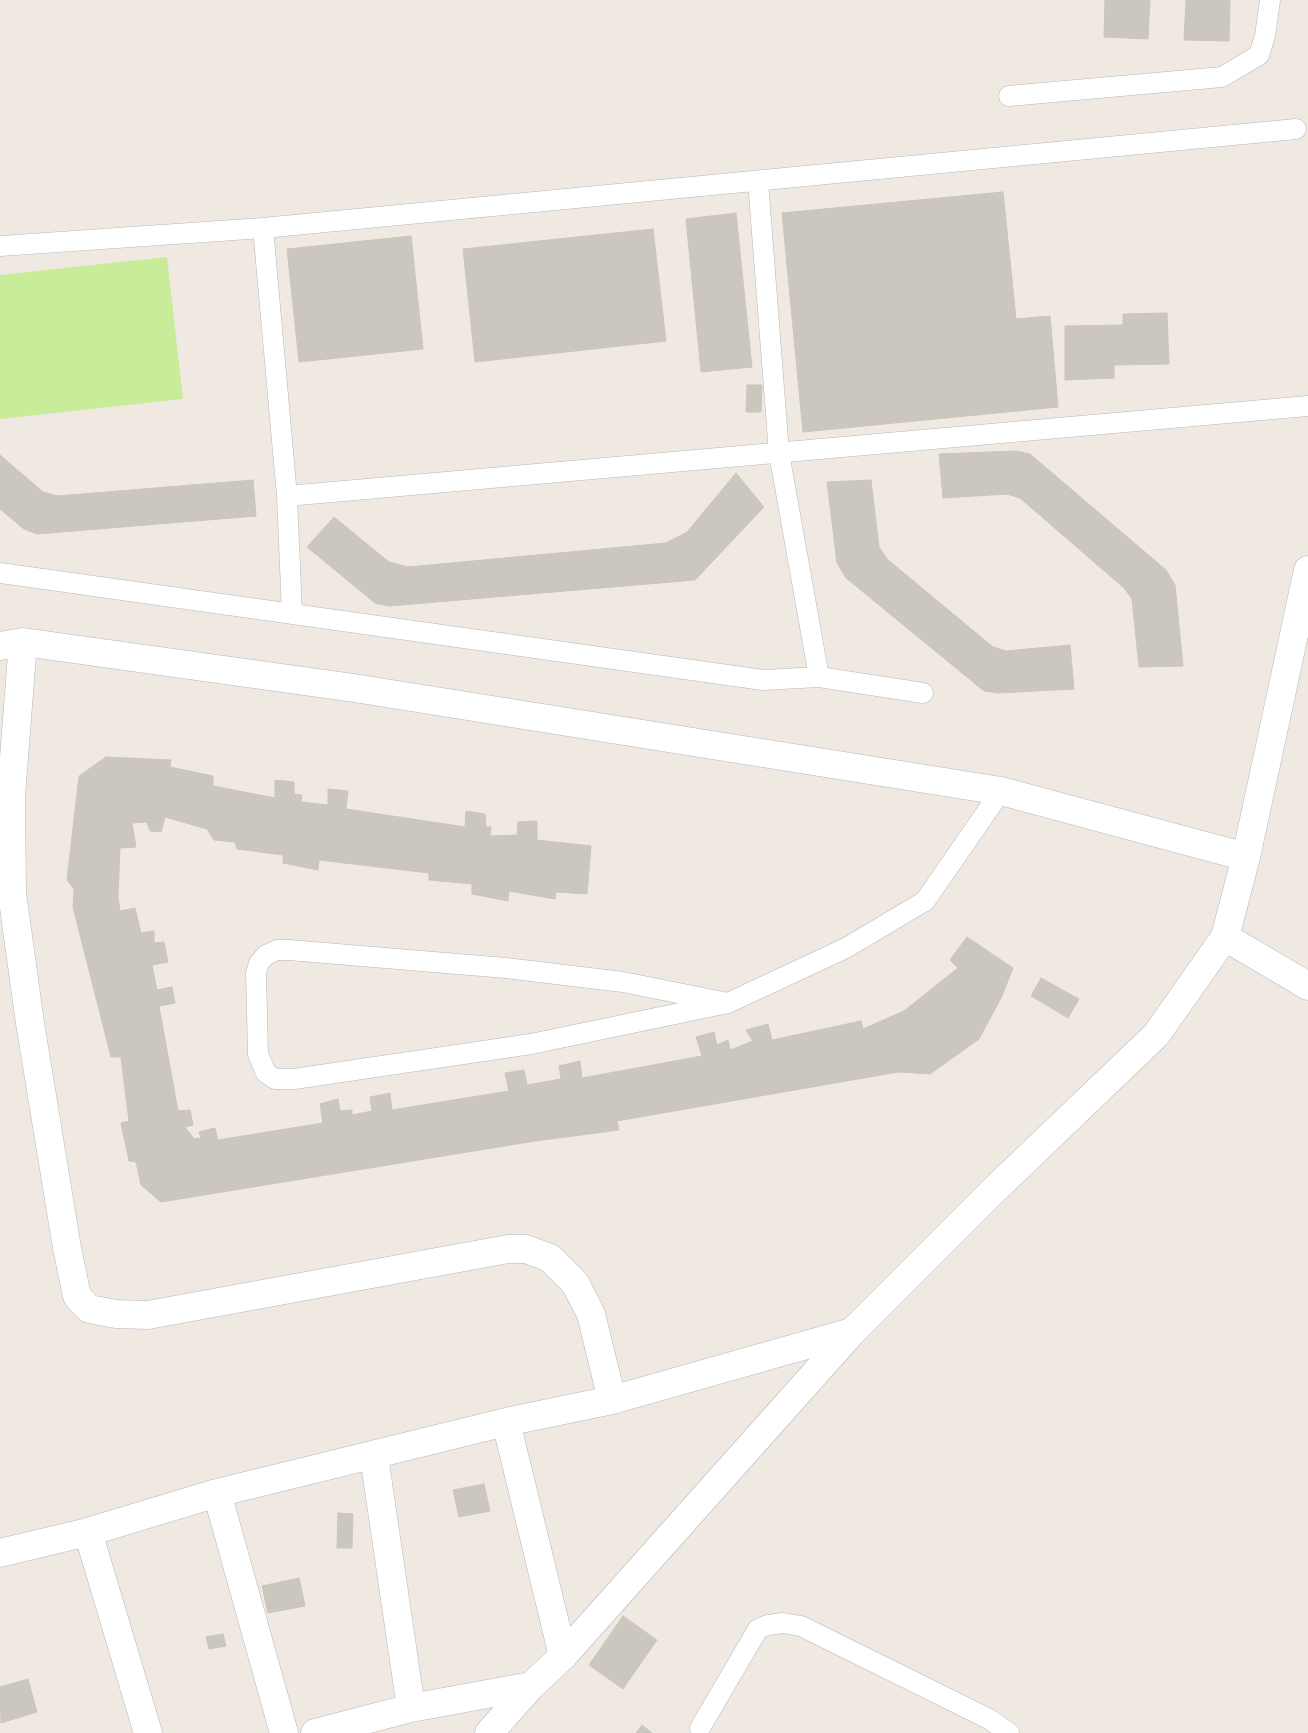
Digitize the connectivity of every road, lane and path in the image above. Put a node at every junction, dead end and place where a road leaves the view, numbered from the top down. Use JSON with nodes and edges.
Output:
{"nodes":[{"id":1,"x":1270,"y":0,"type":"edge"},
{"id":2,"x":1009,"y":96,"type":"dead end"},
{"id":3,"x":1296,"y":129,"type":"dead end"},
{"id":4,"x":758,"y":181,"type":"junction"},
{"id":5,"x":263,"y":228,"type":"junction"},
{"id":6,"x":0,"y":246,"type":"edge"},
{"id":7,"x":1308,"y":406,"type":"edge"},
{"id":8,"x":779,"y":453,"type":"junction"},
{"id":9,"x":287,"y":496,"type":"junction"},
{"id":10,"x":1308,"y":570,"type":"edge"},
{"id":11,"x":0,"y":573,"type":"edge"},
{"id":12,"x":292,"y":613,"type":"junction"},
{"id":13,"x":12,"y":644,"type":"edge"},
{"id":14,"x":819,"y":677,"type":"junction"},
{"id":15,"x":923,"y":693,"type":"dead end"},
{"id":16,"x":1001,"y":791,"type":"junction"},
{"id":17,"x":1246,"y":857,"type":"junction"},
{"id":18,"x":1224,"y":937,"type":"junction"},
{"id":19,"x":1308,"y":986,"type":"edge"},
{"id":20,"x":728,"y":1003,"type":"junction"},
{"id":21,"x":852,"y":1332,"type":"junction"},
{"id":22,"x":612,"y":1400,"type":"junction"},
{"id":23,"x":506,"y":1422,"type":"junction"},
{"id":24,"x":374,"y":1456,"type":"junction"},
{"id":25,"x":217,"y":1493,"type":"junction"},
{"id":26,"x":88,"y":1532,"type":"junction"},
{"id":27,"x":0,"y":1553,"type":"edge"},
{"id":28,"x":563,"y":1656,"type":"junction"},
{"id":29,"x":531,"y":1686,"type":"junction"},
{"id":30,"x":411,"y":1708,"type":"junction"},
{"id":31,"x":700,"y":1728,"type":"dead end"},
{"id":32,"x":148,"y":1733,"type":"edge"},
{"id":33,"x":284,"y":1733,"type":"edge"},
{"id":34,"x":315,"y":1733,"type":"edge"},
{"id":35,"x":489,"y":1733,"type":"edge"},
{"id":36,"x":1009,"y":1733,"type":"edge"}],
"edges":[{"from":1,"to":2,"type":"lane"},
{"from":3,"to":4,"type":"lane"},
{"from":4,"to":5,"type":"lane"},
{"from":4,"to":8,"type":"lane"},
{"from":5,"to":6,"type":"lane"},
{"from":5,"to":9,"type":"lane"},
{"from":7,"to":8,"type":"lane"},
{"from":8,"to":9,"type":"lane"},
{"from":8,"to":14,"type":"lane"},
{"from":9,"to":12,"type":"lane"},
{"from":10,"to":17,"type":"street"},
{"from":11,"to":12,"type":"lane"},
{"from":12,"to":14,"type":"lane"},
{"from":13,"to":16,"type":"street"},
{"from":13,"to":22,"type":"street"},
{"from":14,"to":15,"type":"lane"},
{"from":16,"to":17,"type":"street"},
{"from":16,"to":20,"type":"lane"},
{"from":17,"to":18,"type":"street"},
{"from":18,"to":19,"type":"street"},
{"from":18,"to":21,"type":"street"},
{"from":20,"to":20,"type":"lane"},
{"from":21,"to":22,"type":"street"},
{"from":21,"to":28,"type":"street"},
{"from":22,"to":23,"type":"street"},
{"from":23,"to":24,"type":"street"},
{"from":23,"to":28,"type":"street"},
{"from":24,"to":25,"type":"street"},
{"from":24,"to":30,"type":"street"},
{"from":25,"to":26,"type":"street"},
{"from":25,"to":33,"type":"street"},
{"from":26,"to":27,"type":"street"},
{"from":26,"to":32,"type":"street"},
{"from":28,"to":29,"type":"street"},
{"from":29,"to":30,"type":"street"},
{"from":29,"to":35,"type":"street"},
{"from":30,"to":34,"type":"street"},
{"from":31,"to":36,"type":"lane"}]}
